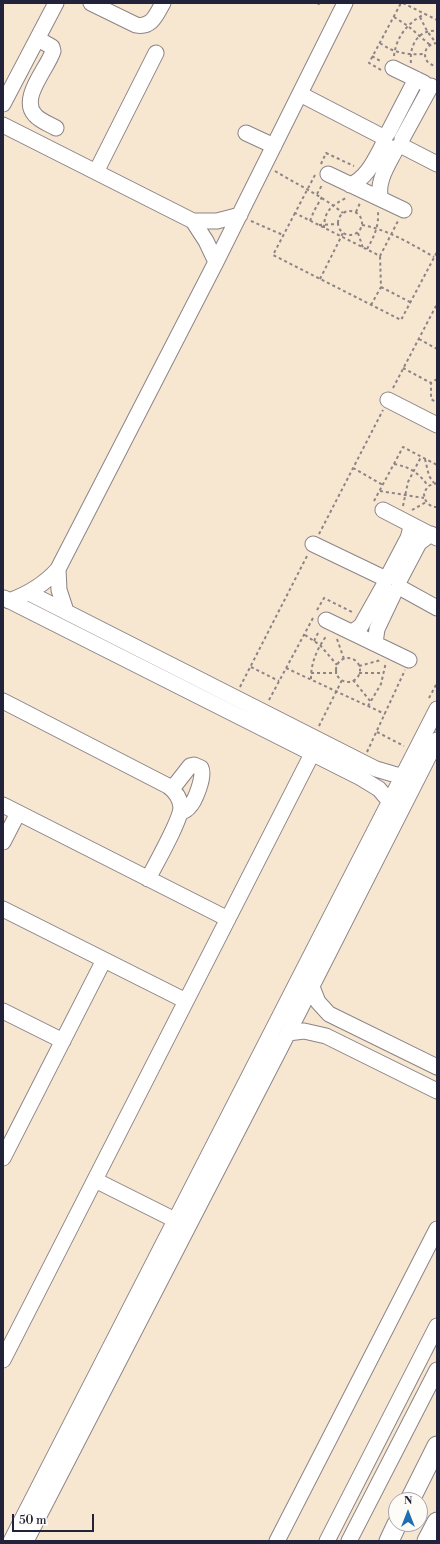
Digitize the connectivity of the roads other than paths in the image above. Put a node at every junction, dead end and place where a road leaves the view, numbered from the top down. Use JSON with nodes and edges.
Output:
{"nodes":[{"id":1,"x":56,"y":3,"type":"edge"},
{"id":2,"x":91,"y":3,"type":"edge"},
{"id":3,"x":162,"y":3,"type":"edge"},
{"id":4,"x":345,"y":3,"type":"edge"},
{"id":5,"x":38,"y":39,"type":"junction"},
{"id":6,"x":156,"y":53,"type":"dead end"},
{"id":7,"x":393,"y":68,"type":"road end"},
{"id":8,"x":416,"y":79,"type":"junction"},
{"id":9,"x":434,"y":88,"type":"edge"},
{"id":10,"x":300,"y":94,"type":"junction"},
{"id":11,"x":3,"y":104,"type":"edge"},
{"id":12,"x":3,"y":125,"type":"edge"},
{"id":13,"x":56,"y":128,"type":"dead end"},
{"id":14,"x":246,"y":133,"type":"dead end"},
{"id":15,"x":393,"y":141,"type":"junction"},
{"id":16,"x":274,"y":146,"type":"junction"},
{"id":17,"x":437,"y":164,"type":"edge"},
{"id":18,"x":321,"y":171,"type":"road end"},
{"id":19,"x":96,"y":172,"type":"junction"},
{"id":20,"x":367,"y":192,"type":"junction"},
{"id":21,"x":404,"y":210,"type":"road end"},
{"id":22,"x":240,"y":215,"type":"junction"},
{"id":23,"x":193,"y":221,"type":"junction"},
{"id":24,"x":216,"y":262,"type":"junction"},
{"id":25,"x":388,"y":400,"type":"road end"},
{"id":26,"x":437,"y":425,"type":"edge"},
{"id":27,"x":378,"y":507,"type":"road end"},
{"id":28,"x":405,"y":521,"type":"junction"},
{"id":29,"x":434,"y":536,"type":"edge"},
{"id":30,"x":313,"y":544,"type":"road end"},
{"id":31,"x":58,"y":569,"type":"junction"},
{"id":32,"x":392,"y":584,"type":"junction"},
{"id":33,"x":29,"y":593,"type":"junction"},
{"id":34,"x":6,"y":599,"type":"edge"},
{"id":35,"x":437,"y":608,"type":"edge"},
{"id":36,"x":66,"y":611,"type":"junction"},
{"id":37,"x":332,"y":625,"type":"road end"},
{"id":38,"x":352,"y":632,"type":"junction"},
{"id":39,"x":375,"y":644,"type":"junction"},
{"id":40,"x":410,"y":660,"type":"road end"},
{"id":41,"x":3,"y":702,"type":"edge"},
{"id":42,"x":432,"y":706,"type":"edge"},
{"id":43,"x":437,"y":740,"type":"edge"},
{"id":44,"x":312,"y":754,"type":"junction"},
{"id":45,"x":402,"y":777,"type":"junction"},
{"id":46,"x":418,"y":779,"type":"junction"},
{"id":47,"x":172,"y":789,"type":"junction"},
{"id":48,"x":390,"y":800,"type":"junction"},
{"id":49,"x":3,"y":805,"type":"edge"},
{"id":50,"x":180,"y":812,"type":"junction"},
{"id":51,"x":18,"y":813,"type":"junction"},
{"id":52,"x":399,"y":814,"type":"junction"},
{"id":53,"x":3,"y":842,"type":"edge"},
{"id":54,"x":148,"y":878,"type":"junction"},
{"id":55,"x":3,"y":909,"type":"edge"},
{"id":56,"x":228,"y":919,"type":"junction"},
{"id":57,"x":104,"y":960,"type":"junction"},
{"id":58,"x":312,"y":987,"type":"junction"},
{"id":59,"x":186,"y":1001,"type":"junction"},
{"id":60,"x":3,"y":1011,"type":"edge"},
{"id":61,"x":288,"y":1033,"type":"junction"},
{"id":62,"x":63,"y":1041,"type":"junction"},
{"id":63,"x":437,"y":1067,"type":"edge"},
{"id":64,"x":437,"y":1091,"type":"edge"},
{"id":65,"x":3,"y":1158,"type":"edge"},
{"id":66,"x":95,"y":1180,"type":"junction"},
{"id":67,"x":175,"y":1220,"type":"junction"},
{"id":68,"x":437,"y":1229,"type":"edge"},
{"id":69,"x":437,"y":1326,"type":"edge"},
{"id":70,"x":3,"y":1360,"type":"edge"},
{"id":71,"x":437,"y":1370,"type":"edge"},
{"id":72,"x":437,"y":1446,"type":"edge"},
{"id":73,"x":414,"y":1492,"type":"edge"},
{"id":74,"x":437,"y":1522,"type":"edge"},
{"id":75,"x":11,"y":1541,"type":"edge"},
{"id":76,"x":26,"y":1541,"type":"edge"},
{"id":77,"x":277,"y":1541,"type":"edge"},
{"id":78,"x":327,"y":1541,"type":"edge"},
{"id":79,"x":349,"y":1541,"type":"edge"},
{"id":80,"x":427,"y":1541,"type":"edge"}],
"edges":[{"from":1,"to":5,"type":"street"},
{"from":2,"to":3,"type":"street"},
{"from":4,"to":10,"type":"street"},
{"from":5,"to":11,"type":"street"},
{"from":5,"to":13,"type":"street"},
{"from":6,"to":19,"type":"street"},
{"from":7,"to":8,"type":"street"},
{"from":8,"to":9,"type":"street"},
{"from":8,"to":15,"type":"street"},
{"from":9,"to":15,"type":"street"},
{"from":10,"to":15,"type":"street"},
{"from":10,"to":16,"type":"street"},
{"from":12,"to":19,"type":"street"},
{"from":14,"to":16,"type":"street"},
{"from":15,"to":17,"type":"street"},
{"from":15,"to":20,"type":"street"},
{"from":15,"to":20,"type":"street"},
{"from":16,"to":22,"type":"street"},
{"from":18,"to":20,"type":"street"},
{"from":19,"to":23,"type":"street"},
{"from":20,"to":21,"type":"street"},
{"from":22,"to":23,"type":"street"},
{"from":22,"to":24,"type":"street"},
{"from":23,"to":24,"type":"street"},
{"from":24,"to":31,"type":"street"},
{"from":25,"to":26,"type":"street"},
{"from":27,"to":28,"type":"street"},
{"from":28,"to":29,"type":"street"},
{"from":28,"to":32,"type":"street"},
{"from":29,"to":32,"type":"street"},
{"from":30,"to":32,"type":"street"},
{"from":31,"to":33,"type":"street"},
{"from":31,"to":36,"type":"street"},
{"from":32,"to":35,"type":"street"},
{"from":32,"to":38,"type":"street"},
{"from":32,"to":39,"type":"street"},
{"from":33,"to":34,"type":"street"},
{"from":33,"to":36,"type":"street"},
{"from":34,"to":44,"type":"street"},
{"from":36,"to":45,"type":"street"},
{"from":37,"to":38,"type":"street"},
{"from":38,"to":39,"type":"street"},
{"from":39,"to":40,"type":"street"},
{"from":41,"to":47,"type":"street"},
{"from":42,"to":45,"type":"street"},
{"from":43,"to":46,"type":"street"},
{"from":44,"to":48,"type":"street"},
{"from":44,"to":56,"type":"street"},
{"from":45,"to":46,"type":"street"},
{"from":45,"to":48,"type":"street"},
{"from":46,"to":52,"type":"street"},
{"from":47,"to":50,"type":"street"},
{"from":47,"to":50,"type":"street"},
{"from":48,"to":52,"type":"street"},
{"from":48,"to":67,"type":"street"},
{"from":49,"to":51,"type":"street"},
{"from":50,"to":54,"type":"street"},
{"from":51,"to":53,"type":"street"},
{"from":51,"to":54,"type":"street"},
{"from":52,"to":58,"type":"street"},
{"from":54,"to":56,"type":"street"},
{"from":55,"to":57,"type":"street"},
{"from":56,"to":59,"type":"street"},
{"from":57,"to":59,"type":"street"},
{"from":57,"to":62,"type":"street"},
{"from":58,"to":61,"type":"street"},
{"from":58,"to":63,"type":"street"},
{"from":59,"to":66,"type":"street"},
{"from":60,"to":62,"type":"street"},
{"from":61,"to":64,"type":"street"},
{"from":61,"to":76,"type":"street"},
{"from":62,"to":65,"type":"street"},
{"from":66,"to":67,"type":"street"},
{"from":66,"to":70,"type":"street"},
{"from":67,"to":75,"type":"street"},
{"from":68,"to":77,"type":"street"},
{"from":69,"to":78,"type":"street"},
{"from":71,"to":79,"type":"street"},
{"from":72,"to":73,"type":"main road"},
{"from":74,"to":80,"type":"main road"}]}
